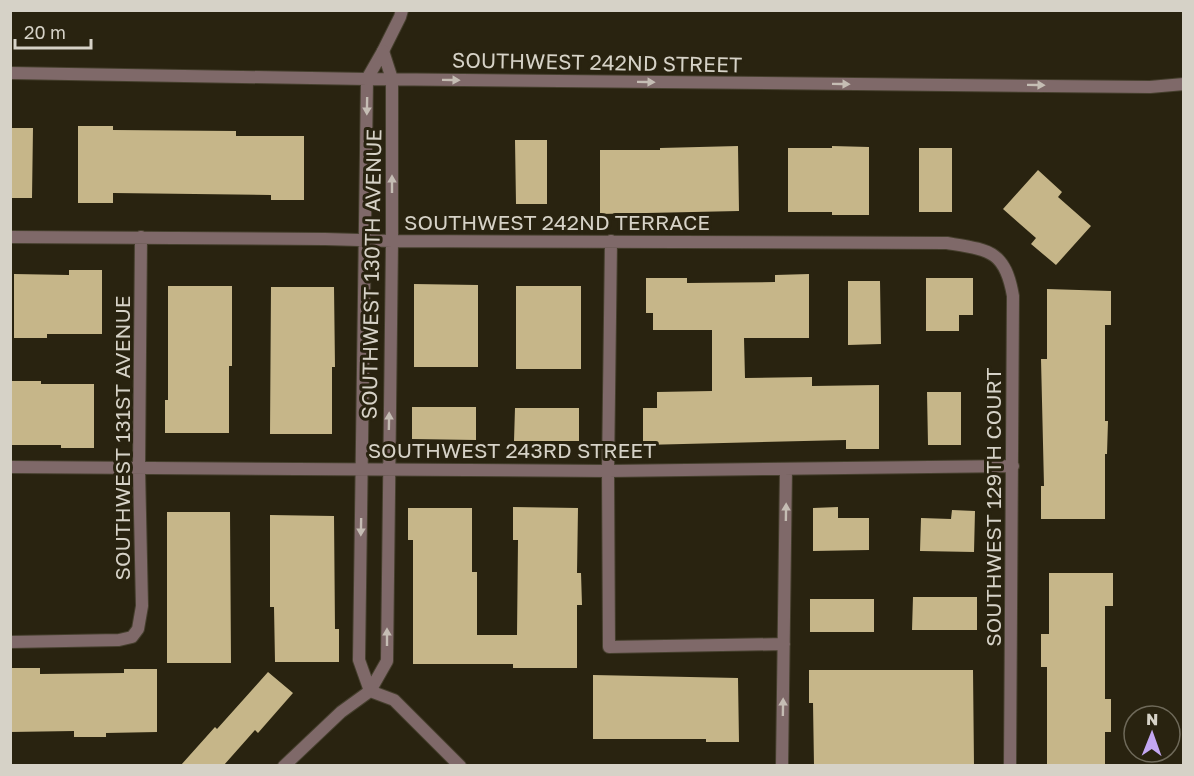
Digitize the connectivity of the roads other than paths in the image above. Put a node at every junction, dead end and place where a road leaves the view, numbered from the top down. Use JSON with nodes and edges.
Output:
{"nodes":[{"id":1,"x":402,"y":10,"type":"edge"},
{"id":2,"x":382,"y":51,"type":"junction"},
{"id":3,"x":10,"y":73,"type":"edge"},
{"id":4,"x":367,"y":79,"type":"junction"},
{"id":5,"x":392,"y":79,"type":"junction"},
{"id":6,"x":1184,"y":84,"type":"edge"},
{"id":7,"x":10,"y":237,"type":"edge"},
{"id":8,"x":141,"y":237,"type":"junction"},
{"id":9,"x":365,"y":241,"type":"junction"},
{"id":10,"x":392,"y":241,"type":"junction"},
{"id":11,"x":611,"y":241,"type":"junction"},
{"id":12,"x":993,"y":254,"type":"joint"},
{"id":13,"x":1013,"y":466,"type":"junction"},
{"id":14,"x":10,"y":467,"type":"edge"},
{"id":15,"x":139,"y":468,"type":"junction"},
{"id":16,"x":361,"y":468,"type":"junction"},
{"id":17,"x":388,"y":469,"type":"junction"},
{"id":18,"x":786,"y":469,"type":"junction"},
{"id":19,"x":608,"y":471,"type":"junction"},
{"id":20,"x":10,"y":642,"type":"edge"},
{"id":21,"x":784,"y":645,"type":"junction"},
{"id":22,"x":370,"y":691,"type":"junction"},
{"id":23,"x":284,"y":765,"type":"edge"},
{"id":24,"x":460,"y":765,"type":"edge"},
{"id":25,"x":783,"y":765,"type":"edge"},
{"id":26,"x":1010,"y":765,"type":"edge"}],
"edges":[{"from":1,"to":2,"type":"street"},
{"from":2,"to":4,"type":"street","name":"SOUTHWEST 130TH AVENUE"},
{"from":2,"to":5,"type":"street","name":"SOUTHWEST 130TH AVENUE"},
{"from":3,"to":4,"type":"street","name":"SOUTHWEST 242ND STREET"},
{"from":4,"to":5,"type":"street","name":"SOUTHWEST 242ND STREET"},
{"from":4,"to":9,"type":"street","name":"SOUTHWEST 130TH AVENUE","one_way":true},
{"from":5,"to":6,"type":"street","name":"SOUTHWEST 242ND STREET","one_way":true},
{"from":10,"to":5,"type":"street","name":"SOUTHWEST 130TH AVENUE","one_way":true},
{"from":7,"to":8,"type":"street","name":"SOUTHWEST 242ND TERRACE"},
{"from":8,"to":9,"type":"street","name":"SOUTHWEST 242ND TERRACE"},
{"from":8,"to":15,"type":"street","name":"SOUTHWEST 131ST AVENUE"},
{"from":9,"to":10,"type":"street","name":"SOUTHWEST 242ND TERRACE"},
{"from":9,"to":16,"type":"street","name":"SOUTHWEST 130TH AVENUE"},
{"from":10,"to":11,"type":"street","name":"SOUTHWEST 242ND TERRACE"},
{"from":17,"to":10,"type":"street","name":"SOUTHWEST 130TH AVENUE","one_way":true},
{"from":11,"to":12,"type":"street","name":"SOUTHWEST 242ND TERRACE"},
{"from":11,"to":19,"type":"street"},
{"from":12,"to":13,"type":"street","name":"SOUTHWEST 129TH COURT"},
{"from":13,"to":18,"type":"street","name":"SOUTHWEST 243RD STREET"},
{"from":13,"to":26,"type":"street","name":"SOUTHWEST 129TH COURT"},
{"from":14,"to":15,"type":"street","name":"SOUTHWEST 243RD STREET"},
{"from":15,"to":16,"type":"street","name":"SOUTHWEST 243RD STREET"},
{"from":15,"to":20,"type":"street","name":"SOUTHWEST 131ST AVENUE"},
{"from":16,"to":17,"type":"street","name":"SOUTHWEST 243RD STREET"},
{"from":16,"to":22,"type":"street","name":"SOUTHWEST 130TH AVENUE","one_way":true},
{"from":17,"to":19,"type":"street","name":"SOUTHWEST 243RD STREET"},
{"from":22,"to":17,"type":"street","name":"SOUTHWEST 130TH AVENUE","one_way":true},
{"from":18,"to":19,"type":"street","name":"SOUTHWEST 243RD STREET"},
{"from":21,"to":18,"type":"street","one_way":true},
{"from":19,"to":21,"type":"street"},
{"from":25,"to":21,"type":"street","one_way":true},
{"from":22,"to":23,"type":"street"},
{"from":22,"to":24,"type":"street"}]}
